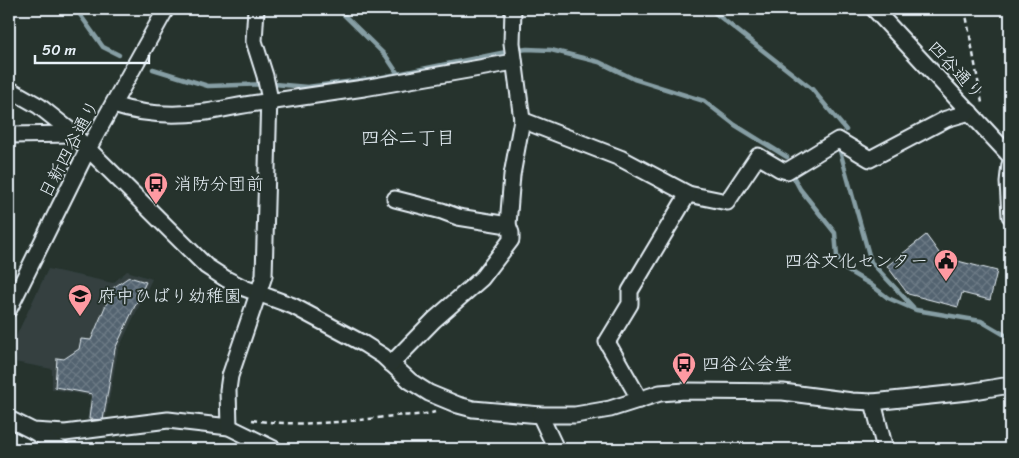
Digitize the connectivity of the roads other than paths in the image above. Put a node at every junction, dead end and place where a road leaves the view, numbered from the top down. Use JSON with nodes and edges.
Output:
{"nodes":[{"id":1,"x":166,"y":9,"type":"edge"},
{"id":2,"x":256,"y":9,"type":"edge"},
{"id":3,"x":513,"y":9,"type":"edge"},
{"id":4,"x":874,"y":9,"type":"edge"},
{"id":5,"x":514,"y":62,"type":"junction"},
{"id":6,"x":9,"y":89,"type":"edge"},
{"id":7,"x":269,"y":99,"type":"junction"},
{"id":8,"x":113,"y":105,"type":"junction"},
{"id":9,"x":970,"y":112,"type":"junction"},
{"id":10,"x":522,"y":120,"type":"junction"},
{"id":11,"x":74,"y":134,"type":"junction"},
{"id":12,"x":9,"y":135,"type":"edge"},
{"id":13,"x":88,"y":149,"type":"junction"},
{"id":14,"x":1010,"y":156,"type":"edge"},
{"id":15,"x":1010,"y":164,"type":"edge"},
{"id":16,"x":688,"y":194,"type":"junction"},
{"id":17,"x":395,"y":199,"type":"dead end"},
{"id":18,"x":1010,"y":216,"type":"edge"},
{"id":19,"x":508,"y":225,"type":"junction"},
{"id":20,"x":259,"y":294,"type":"junction"},
{"id":21,"x":9,"y":309,"type":"edge"},
{"id":22,"x":391,"y":364,"type":"junction"},
{"id":23,"x":1010,"y":385,"type":"edge"},
{"id":24,"x":640,"y":400,"type":"junction"},
{"id":25,"x":873,"y":402,"type":"junction"},
{"id":26,"x":540,"y":415,"type":"junction"},
{"id":27,"x":9,"y":419,"type":"edge"},
{"id":28,"x":229,"y":427,"type":"junction"},
{"id":29,"x":33,"y":431,"type":"junction"},
{"id":30,"x":61,"y":449,"type":"edge"},
{"id":31,"x":274,"y":449,"type":"edge"},
{"id":32,"x":556,"y":449,"type":"edge"},
{"id":33,"x":884,"y":449,"type":"edge"}],
"edges":[{"from":1,"to":8,"type":"street","name":"日新四谷通り"},
{"from":2,"to":7,"type":"street"},
{"from":3,"to":5,"type":"street"},
{"from":4,"to":9,"type":"street","name":"四谷通り"},
{"from":5,"to":7,"type":"street"},
{"from":5,"to":10,"type":"street"},
{"from":6,"to":11,"type":"street"},
{"from":7,"to":8,"type":"street"},
{"from":7,"to":20,"type":"street"},
{"from":8,"to":13,"type":"street","name":"日新四谷通り"},
{"from":9,"to":14,"type":"street","name":"四谷通り"},
{"from":9,"to":16,"type":"street"},
{"from":10,"to":16,"type":"street"},
{"from":10,"to":19,"type":"street"},
{"from":11,"to":12,"type":"street"},
{"from":11,"to":13,"type":"street"},
{"from":13,"to":20,"type":"street"},
{"from":13,"to":21,"type":"street","name":"日新四谷通り"},
{"from":15,"to":18,"type":"street"},
{"from":16,"to":24,"type":"street"},
{"from":17,"to":19,"type":"street"},
{"from":19,"to":22,"type":"street"},
{"from":20,"to":22,"type":"street"},
{"from":20,"to":28,"type":"street"},
{"from":22,"to":26,"type":"street"},
{"from":23,"to":25,"type":"street"},
{"from":24,"to":25,"type":"street"},
{"from":24,"to":26,"type":"street"},
{"from":25,"to":33,"type":"street"},
{"from":26,"to":32,"type":"street"},
{"from":27,"to":29,"type":"street"},
{"from":28,"to":29,"type":"street"},
{"from":28,"to":31,"type":"street"},
{"from":29,"to":30,"type":"street"}]}
